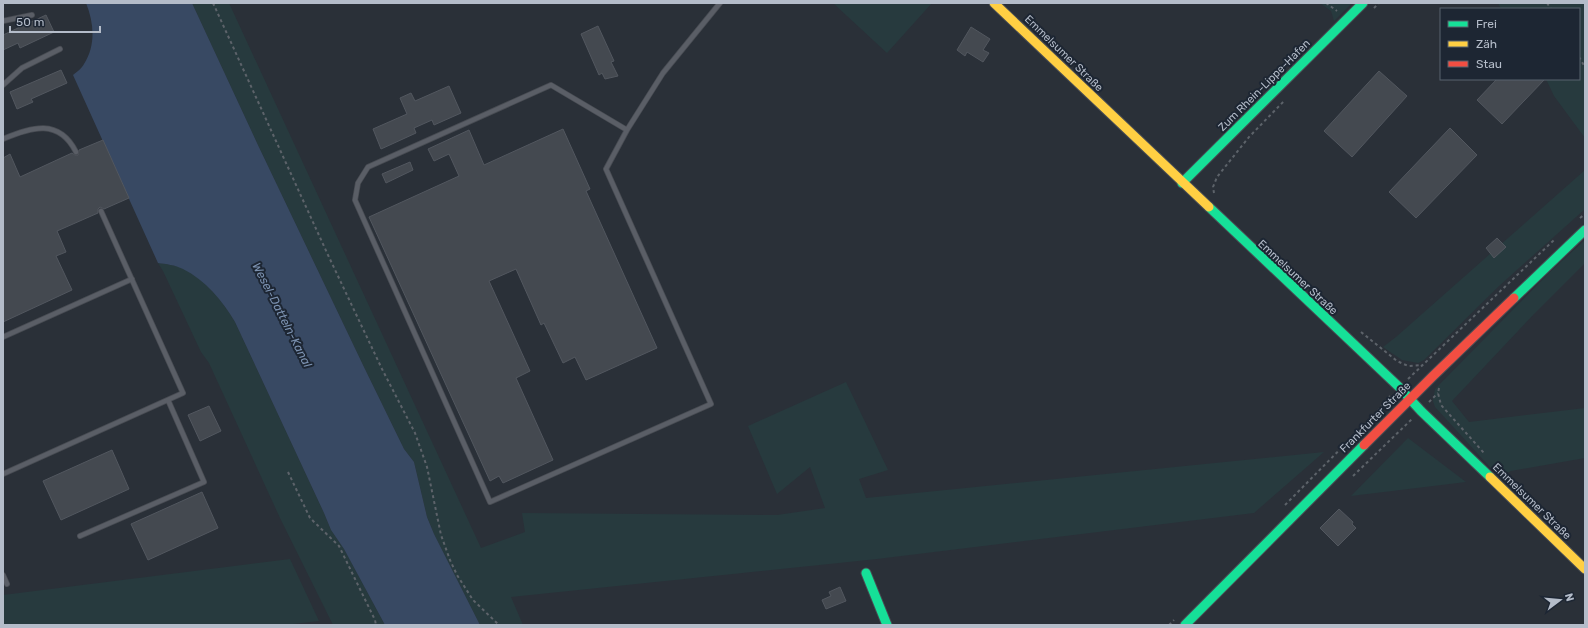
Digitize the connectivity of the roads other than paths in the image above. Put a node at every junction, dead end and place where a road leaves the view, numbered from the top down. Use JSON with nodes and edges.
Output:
{"nodes":[{"id":1,"x":720,"y":3,"type":"edge"},
{"id":2,"x":994,"y":3,"type":"edge"},
{"id":3,"x":1363,"y":3,"type":"edge"},
{"id":4,"x":32,"y":15,"type":"dead end"},
{"id":5,"x":3,"y":21,"type":"edge"},
{"id":6,"x":60,"y":49,"type":"dead end"},
{"id":7,"x":3,"y":85,"type":"edge"},
{"id":8,"x":627,"y":130,"type":"junction"},
{"id":9,"x":3,"y":139,"type":"edge"},
{"id":10,"x":76,"y":152,"type":"dead end"},
{"id":11,"x":1182,"y":183,"type":"junction"},
{"id":12,"x":101,"y":211,"type":"dead end"},
{"id":13,"x":1585,"y":230,"type":"edge"},
{"id":14,"x":132,"y":279,"type":"junction"},
{"id":15,"x":3,"y":336,"type":"edge"},
{"id":16,"x":1410,"y":399,"type":"junction"},
{"id":17,"x":168,"y":400,"type":"junction"},
{"id":18,"x":3,"y":474,"type":"edge"},
{"id":19,"x":80,"y":536,"type":"dead end"},
{"id":20,"x":1585,"y":569,"type":"edge"},
{"id":21,"x":866,"y":573,"type":"dead end"},
{"id":22,"x":3,"y":575,"type":"edge"},
{"id":23,"x":7,"y":584,"type":"dead end"},
{"id":24,"x":887,"y":625,"type":"edge"},
{"id":25,"x":1185,"y":625,"type":"edge"}],
"edges":[{"from":1,"to":8,"type":"lane"},
{"from":2,"to":11,"type":"street","name":"Emmelsumer Straße"},
{"from":3,"to":11,"type":"street","name":"Zum Rhein-Lippe-Hafen"},
{"from":4,"to":5,"type":"lane"},
{"from":6,"to":7,"type":"lane"},
{"from":8,"to":8,"type":"lane"},
{"from":9,"to":10,"type":"lane"},
{"from":11,"to":16,"type":"street","name":"Emmelsumer Straße"},
{"from":12,"to":14,"type":"lane"},
{"from":13,"to":16,"type":"street","name":"Frankfurter Straße"},
{"from":14,"to":15,"type":"lane"},
{"from":14,"to":17,"type":"lane"},
{"from":16,"to":20,"type":"street","name":"Emmelsumer Straße"},
{"from":16,"to":25,"type":"street","name":"Frankfurter Straße"},
{"from":17,"to":18,"type":"lane"},
{"from":17,"to":19,"type":"lane"},
{"from":21,"to":24,"type":"street"},
{"from":22,"to":23,"type":"lane"}]}
